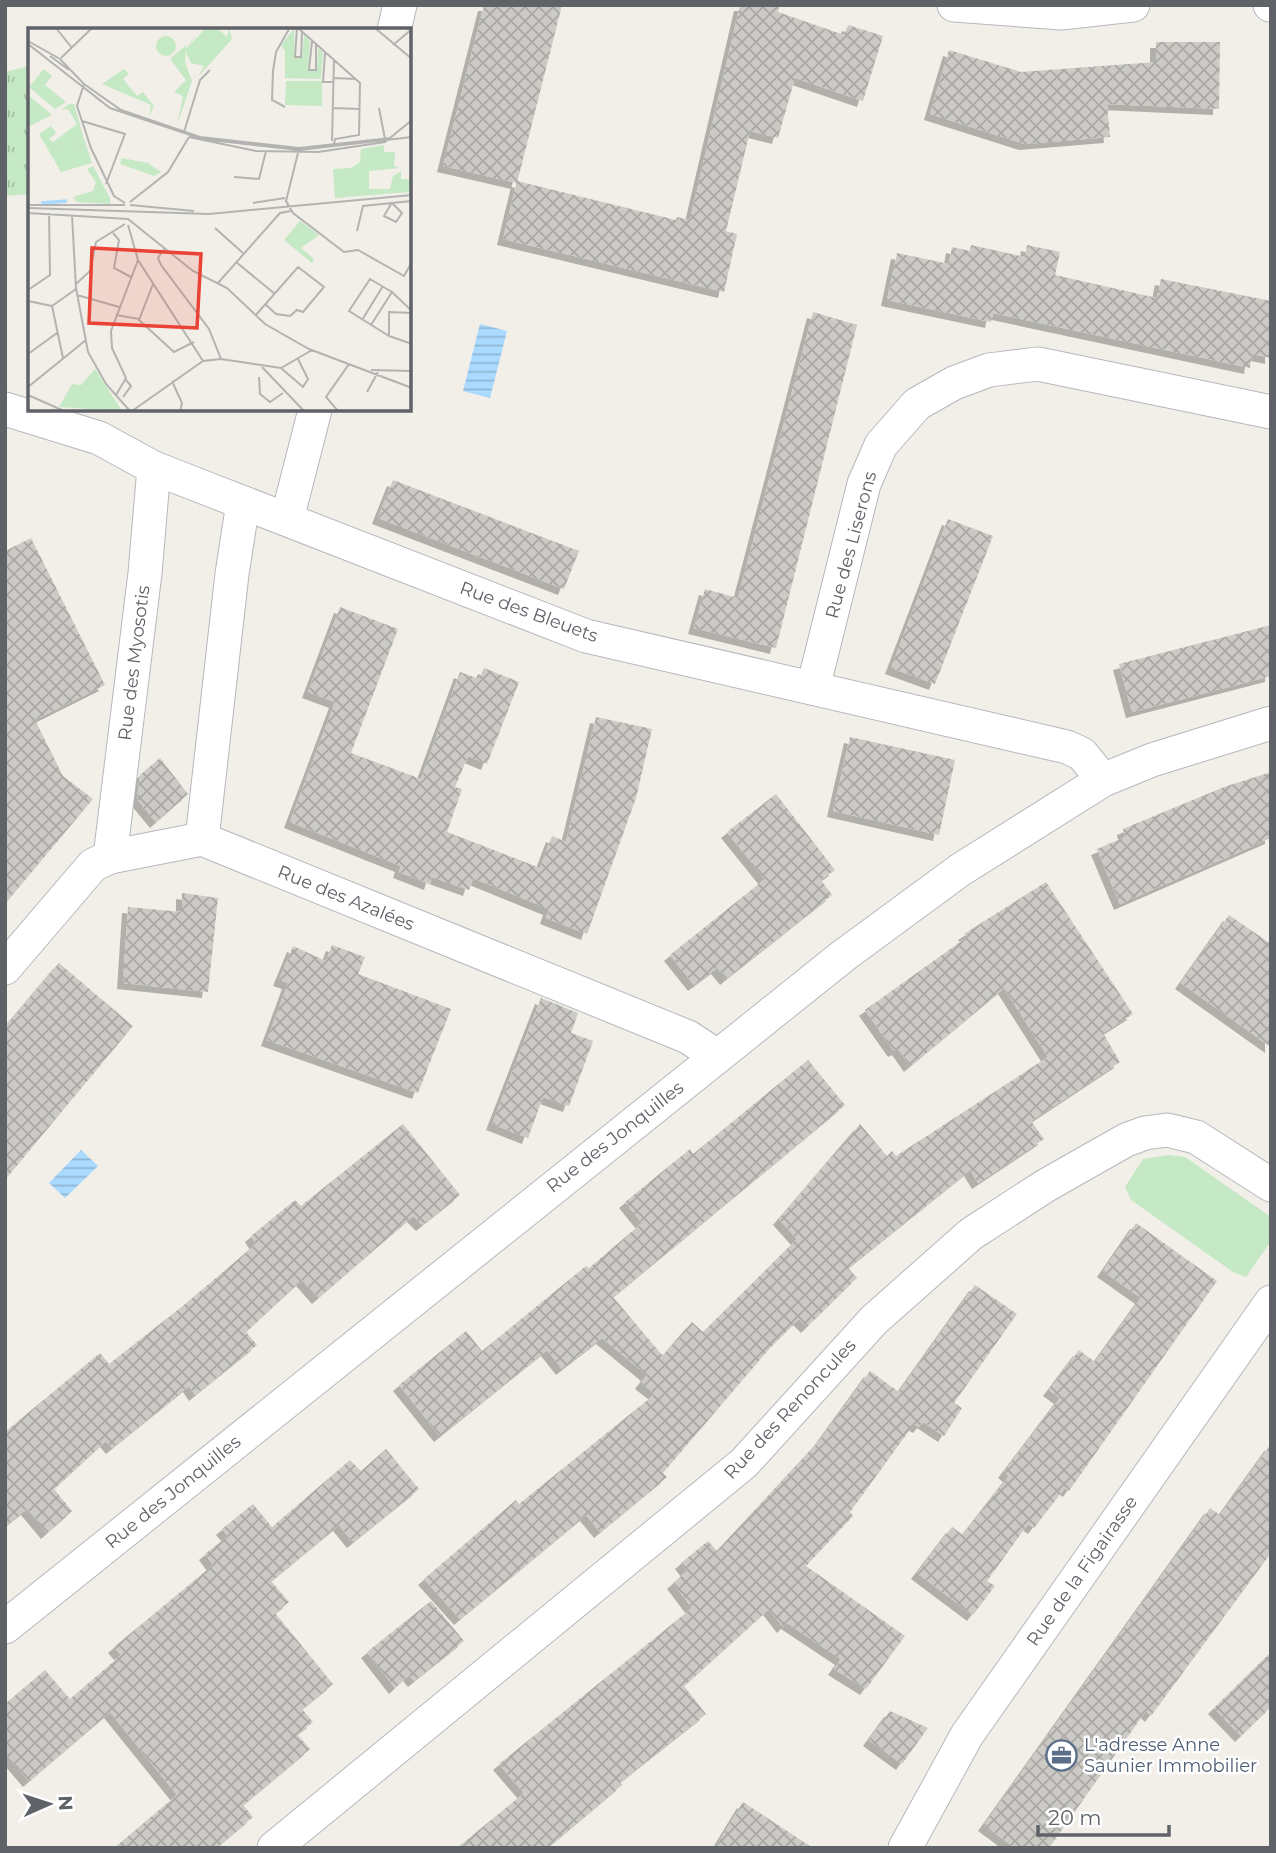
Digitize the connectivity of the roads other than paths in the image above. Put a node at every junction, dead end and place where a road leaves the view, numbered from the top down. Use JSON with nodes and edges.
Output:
{"nodes":[{"id":1,"x":400,"y":5,"type":"edge"},
{"id":2,"x":954,"y":5,"type":"edge"},
{"id":3,"x":1133,"y":5,"type":"edge"},
{"id":4,"x":394,"y":28,"type":"edge"},
{"id":5,"x":5,"y":409,"type":"edge"},
{"id":6,"x":315,"y":411,"type":"edge"},
{"id":7,"x":1271,"y":412,"type":"edge"},
{"id":8,"x":154,"y":468,"type":"junction"},
{"id":9,"x":243,"y":502,"type":"junction"},
{"id":10,"x":287,"y":519,"type":"junction"},
{"id":11,"x":813,"y":688,"type":"junction"},
{"id":12,"x":1271,"y":723,"type":"edge"},
{"id":13,"x":1103,"y":780,"type":"junction"},
{"id":14,"x":202,"y":839,"type":"junction"},
{"id":15,"x":110,"y":857,"type":"junction"},
{"id":16,"x":5,"y":968,"type":"edge"},
{"id":17,"x":717,"y":1056,"type":"junction"},
{"id":18,"x":1271,"y":1185,"type":"edge"},
{"id":19,"x":1271,"y":1302,"type":"edge"},
{"id":20,"x":5,"y":1628,"type":"edge"},
{"id":21,"x":274,"y":1848,"type":"edge"},
{"id":22,"x":905,"y":1848,"type":"edge"}],
"edges":[{"from":1,"to":4,"type":"street"},
{"from":2,"to":3,"type":"street"},
{"from":5,"to":8,"type":"street","name":"Rue des Bleuets"},
{"from":6,"to":10,"type":"street"},
{"from":7,"to":11,"type":"street","name":"Rue des Liserons"},
{"from":8,"to":9,"type":"street","name":"Rue des Bleuets"},
{"from":8,"to":15,"type":"street","name":"Rue des Myosotis"},
{"from":9,"to":10,"type":"street","name":"Rue des Bleuets"},
{"from":9,"to":14,"type":"street"},
{"from":10,"to":11,"type":"street","name":"Rue des Bleuets"},
{"from":11,"to":13,"type":"street","name":"Rue des Bleuets"},
{"from":12,"to":13,"type":"street","name":"Rue des Jonquilles"},
{"from":13,"to":17,"type":"street","name":"Rue des Jonquilles"},
{"from":14,"to":15,"type":"street"},
{"from":14,"to":17,"type":"street","name":"Rue des Azalées"},
{"from":15,"to":16,"type":"street"},
{"from":17,"to":20,"type":"street","name":"Rue des Jonquilles"},
{"from":18,"to":21,"type":"street","name":"Rue des Renoncules"},
{"from":19,"to":22,"type":"street","name":"Rue de la Figairasse"}]}
